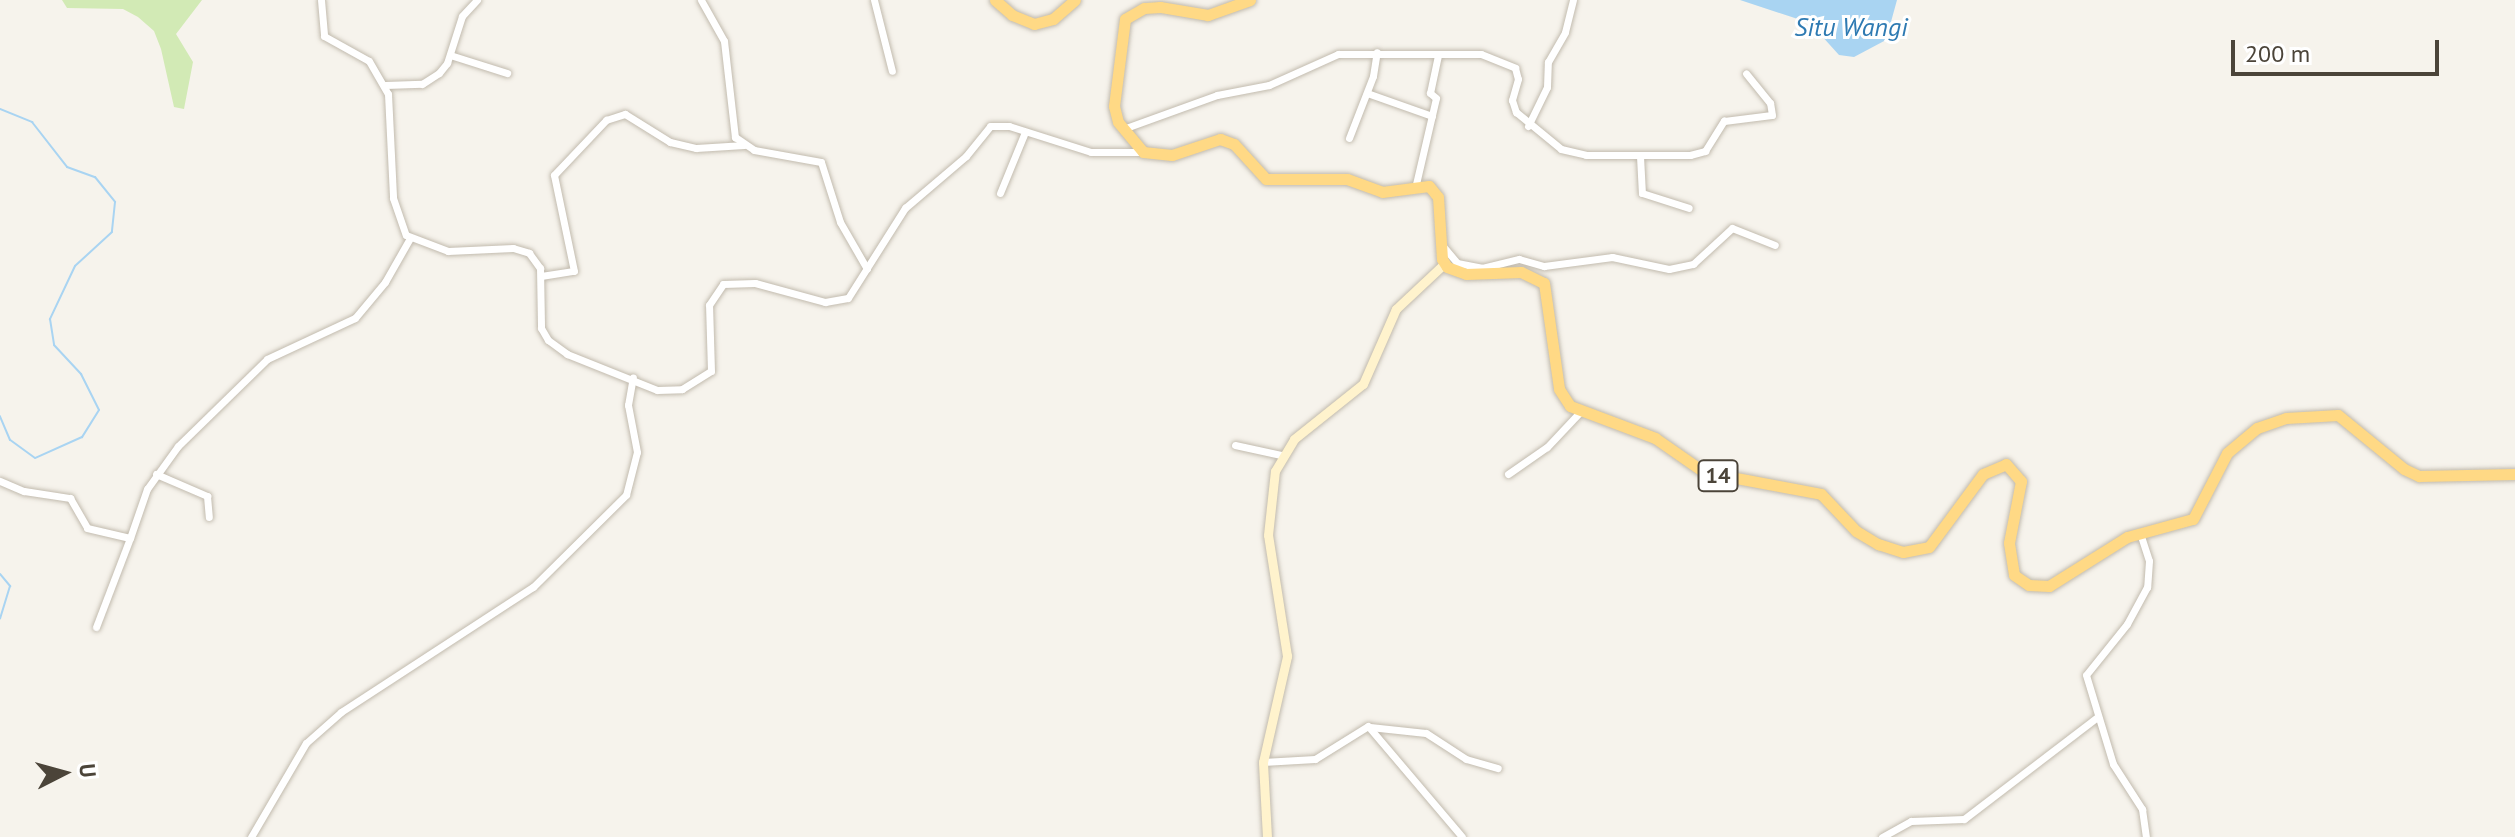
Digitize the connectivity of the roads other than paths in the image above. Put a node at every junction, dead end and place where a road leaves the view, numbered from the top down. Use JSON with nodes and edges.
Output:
{"nodes":[{"id":1,"x":321,"y":0,"type":"edge"},
{"id":2,"x":477,"y":0,"type":"edge"},
{"id":3,"x":701,"y":0,"type":"edge"},
{"id":4,"x":874,"y":0,"type":"edge"},
{"id":5,"x":995,"y":0,"type":"edge"},
{"id":6,"x":1075,"y":0,"type":"edge"},
{"id":7,"x":1250,"y":0,"type":"edge"},
{"id":8,"x":1573,"y":0,"type":"edge"},
{"id":9,"x":1377,"y":52,"type":"junction"},
{"id":10,"x":450,"y":55,"type":"junction"},
{"id":11,"x":1438,"y":56,"type":"junction"},
{"id":12,"x":892,"y":71,"type":"dead end"},
{"id":13,"x":507,"y":73,"type":"dead end"},
{"id":14,"x":1746,"y":73,"type":"dead end"},
{"id":15,"x":385,"y":85,"type":"junction"},
{"id":16,"x":1367,"y":93,"type":"junction"},
{"id":17,"x":1432,"y":116,"type":"junction"},
{"id":18,"x":1528,"y":126,"type":"junction"},
{"id":19,"x":1123,"y":129,"type":"junction"},
{"id":20,"x":1025,"y":132,"type":"junction"},
{"id":21,"x":1349,"y":138,"type":"dead end"},
{"id":22,"x":744,"y":145,"type":"junction"},
{"id":23,"x":1143,"y":152,"type":"junction"},
{"id":24,"x":1640,"y":156,"type":"junction"},
{"id":25,"x":1416,"y":184,"type":"junction"},
{"id":26,"x":1000,"y":193,"type":"dead end"},
{"id":27,"x":1689,"y":208,"type":"dead end"},
{"id":28,"x":410,"y":238,"type":"junction"},
{"id":29,"x":1440,"y":243,"type":"junction"},
{"id":30,"x":1775,"y":245,"type":"dead end"},
{"id":31,"x":1444,"y":264,"type":"junction"},
{"id":32,"x":867,"y":269,"type":"junction"},
{"id":33,"x":541,"y":276,"type":"junction"},
{"id":34,"x":633,"y":377,"type":"junction"},
{"id":35,"x":1580,"y":412,"type":"junction"},
{"id":36,"x":1235,"y":445,"type":"dead end"},
{"id":37,"x":1281,"y":455,"type":"junction"},
{"id":38,"x":156,"y":474,"type":"junction"},
{"id":39,"x":1508,"y":474,"type":"dead end"},
{"id":40,"x":2515,"y":474,"type":"edge"},
{"id":41,"x":0,"y":481,"type":"edge"},
{"id":42,"x":209,"y":517,"type":"dead end"},
{"id":43,"x":2140,"y":533,"type":"junction"},
{"id":44,"x":130,"y":538,"type":"junction"},
{"id":45,"x":96,"y":627,"type":"dead end"},
{"id":46,"x":2096,"y":718,"type":"junction"},
{"id":47,"x":1368,"y":726,"type":"junction"},
{"id":48,"x":1263,"y":762,"type":"junction"},
{"id":49,"x":1498,"y":768,"type":"dead end"},
{"id":50,"x":251,"y":837,"type":"edge"},
{"id":51,"x":1267,"y":837,"type":"edge"},
{"id":52,"x":1462,"y":837,"type":"edge"},
{"id":53,"x":1882,"y":837,"type":"edge"},
{"id":54,"x":2146,"y":837,"type":"edge"}],
"edges":[{"from":1,"to":15,"type":"street"},
{"from":2,"to":10,"type":"street"},
{"from":3,"to":22,"type":"street"},
{"from":4,"to":12,"type":"street"},
{"from":5,"to":6,"type":"highway"},
{"from":7,"to":19,"type":"highway"},
{"from":8,"to":18,"type":"street"},
{"from":9,"to":11,"type":"street"},
{"from":9,"to":16,"type":"street"},
{"from":9,"to":19,"type":"street"},
{"from":10,"to":13,"type":"street"},
{"from":10,"to":15,"type":"street"},
{"from":11,"to":17,"type":"street"},
{"from":11,"to":18,"type":"street"},
{"from":14,"to":24,"type":"street"},
{"from":15,"to":28,"type":"street"},
{"from":16,"to":17,"type":"street"},
{"from":16,"to":21,"type":"street"},
{"from":17,"to":25,"type":"street"},
{"from":18,"to":24,"type":"street"},
{"from":19,"to":23,"type":"highway"},
{"from":20,"to":23,"type":"street"},
{"from":20,"to":26,"type":"street"},
{"from":20,"to":32,"type":"street"},
{"from":22,"to":32,"type":"street"},
{"from":22,"to":33,"type":"street"},
{"from":23,"to":25,"type":"highway"},
{"from":24,"to":27,"type":"street"},
{"from":25,"to":29,"type":"highway"},
{"from":28,"to":33,"type":"street"},
{"from":28,"to":38,"type":"street"},
{"from":29,"to":30,"type":"street"},
{"from":29,"to":31,"type":"highway"},
{"from":31,"to":35,"type":"highway"},
{"from":31,"to":37,"type":"main road"},
{"from":32,"to":34,"type":"street"},
{"from":33,"to":34,"type":"street"},
{"from":34,"to":50,"type":"street"},
{"from":35,"to":39,"type":"street"},
{"from":35,"to":43,"type":"highway","number":"14"},
{"from":36,"to":37,"type":"street"},
{"from":37,"to":48,"type":"main road"},
{"from":38,"to":42,"type":"street"},
{"from":38,"to":44,"type":"street"},
{"from":40,"to":43,"type":"highway","number":"14"},
{"from":41,"to":44,"type":"street"},
{"from":43,"to":46,"type":"street"},
{"from":44,"to":45,"type":"street"},
{"from":46,"to":53,"type":"street"},
{"from":46,"to":54,"type":"street"},
{"from":47,"to":48,"type":"street"},
{"from":47,"to":49,"type":"street"},
{"from":47,"to":52,"type":"street"},
{"from":48,"to":51,"type":"main road"}]}
